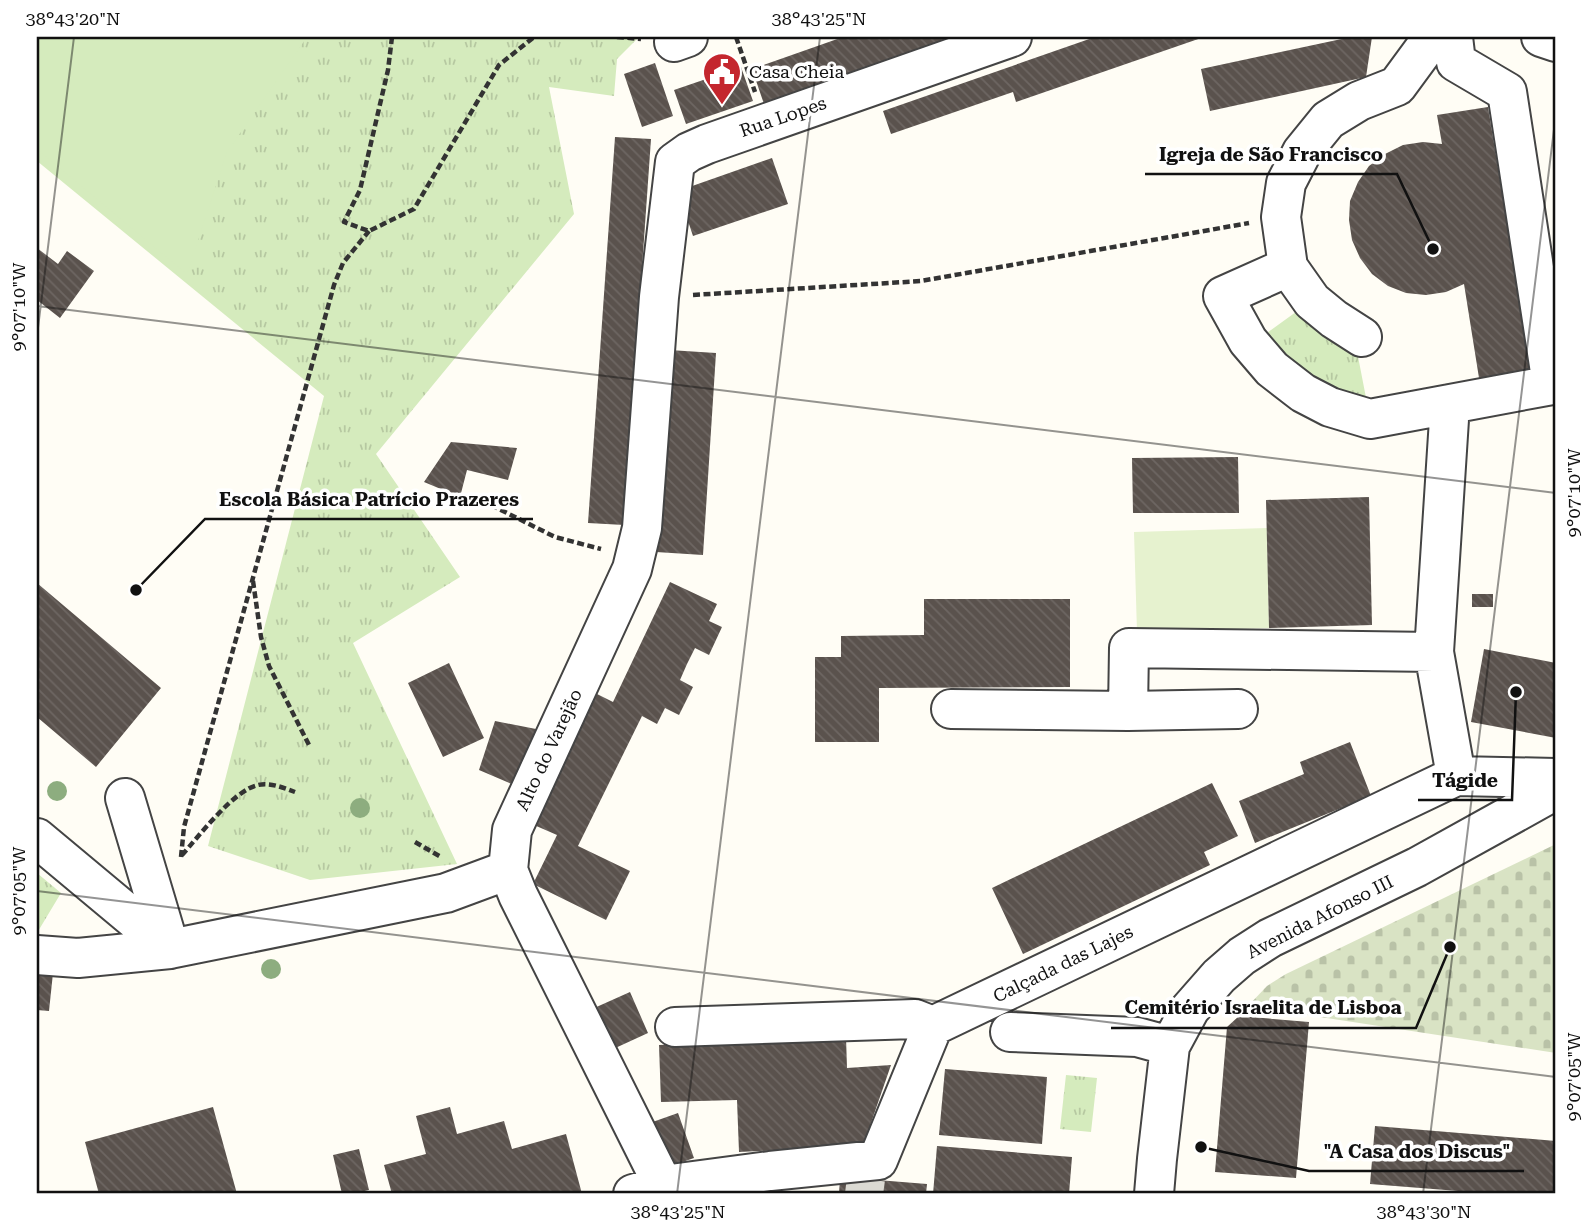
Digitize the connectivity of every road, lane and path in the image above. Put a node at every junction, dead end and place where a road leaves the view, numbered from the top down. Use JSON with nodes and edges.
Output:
{"nodes":[{"id":1,"x":392,"y":37,"type":"edge"},
{"id":2,"x":534,"y":37,"type":"edge"},
{"id":3,"x":736,"y":37,"type":"edge"},
{"id":4,"x":1012,"y":37,"type":"edge"},
{"id":5,"x":1433,"y":37,"type":"edge"},
{"id":6,"x":1453,"y":37,"type":"edge"},
{"id":7,"x":1541,"y":37,"type":"edge"},
{"id":8,"x":1556,"y":42,"type":"edge"},
{"id":9,"x":757,"y":97,"type":"dead end"},
{"id":10,"x":675,"y":162,"type":"joint"},
{"id":11,"x":1281,"y":217,"type":"junction"},
{"id":12,"x":369,"y":231,"type":"junction"},
{"id":13,"x":1288,"y":267,"type":"junction"},
{"id":14,"x":659,"y":297,"type":"junction"},
{"id":15,"x":1362,"y":337,"type":"dead end"},
{"id":16,"x":1450,"y":404,"type":"junction"},
{"id":17,"x":491,"y":505,"type":"dead end"},
{"id":18,"x":611,"y":553,"type":"dead end"},
{"id":19,"x":253,"y":579,"type":"junction"},
{"id":20,"x":1434,"y":652,"type":"junction"},
{"id":21,"x":951,"y":709,"type":"dead end"},
{"id":22,"x":1238,"y":709,"type":"dead end"},
{"id":23,"x":1128,"y":711,"type":"junction"},
{"id":24,"x":310,"y":747,"type":"dead end"},
{"id":25,"x":1456,"y":776,"type":"junction"},
{"id":26,"x":1556,"y":778,"type":"edge"},
{"id":27,"x":1556,"y":790,"type":"edge"},
{"id":28,"x":295,"y":792,"type":"dead end"},
{"id":29,"x":125,"y":798,"type":"dead end"},
{"id":30,"x":37,"y":838,"type":"edge"},
{"id":31,"x":181,"y":857,"type":"junction"},
{"id":32,"x":179,"y":870,"type":"dead end"},
{"id":33,"x":508,"y":870,"type":"junction"},
{"id":34,"x":170,"y":949,"type":"junction"},
{"id":35,"x":37,"y":955,"type":"edge"},
{"id":36,"x":933,"y":1026,"type":"junction"},
{"id":37,"x":675,"y":1027,"type":"dead end"},
{"id":38,"x":1010,"y":1032,"type":"dead end"},
{"id":39,"x":1170,"y":1046,"type":"junction"},
{"id":40,"x":648,"y":1190,"type":"edge"},
{"id":41,"x":1154,"y":1194,"type":"edge"}],
"edges":[{"from":1,"to":12,"type":"path"},
{"from":2,"to":12,"type":"path"},
{"from":3,"to":9,"type":"path"},
{"from":4,"to":10,"type":"street","name":"Rua Lopes"},
{"from":5,"to":11,"type":"street"},
{"from":6,"to":16,"type":"street"},
{"from":7,"to":8,"type":"street"},
{"from":10,"to":14,"type":"street","name":"Alto do Varejão"},
{"from":11,"to":13,"type":"street"},
{"from":11,"to":14,"type":"path"},
{"from":12,"to":19,"type":"path"},
{"from":13,"to":15,"type":"street"},
{"from":13,"to":16,"type":"street"},
{"from":14,"to":33,"type":"street","name":"Alto do Varejão"},
{"from":16,"to":20,"type":"street"},
{"from":17,"to":18,"type":"path"},
{"from":19,"to":24,"type":"path"},
{"from":19,"to":31,"type":"path"},
{"from":20,"to":23,"type":"street"},
{"from":20,"to":25,"type":"street"},
{"from":21,"to":23,"type":"street"},
{"from":22,"to":23,"type":"street"},
{"from":25,"to":26,"type":"street","name":"Calçada das Lajes"},
{"from":25,"to":36,"type":"street","name":"Calçada das Lajes"},
{"from":27,"to":39,"type":"street","name":"Avenida Afonso III"},
{"from":28,"to":31,"type":"path"},
{"from":29,"to":34,"type":"street"},
{"from":30,"to":34,"type":"street"},
{"from":31,"to":32,"type":"path"},
{"from":33,"to":34,"type":"street"},
{"from":33,"to":40,"type":"street"},
{"from":34,"to":35,"type":"street"},
{"from":36,"to":37,"type":"street"},
{"from":36,"to":40,"type":"street"},
{"from":38,"to":39,"type":"street"},
{"from":39,"to":41,"type":"street","name":"Avenida Afonso III"}]}
